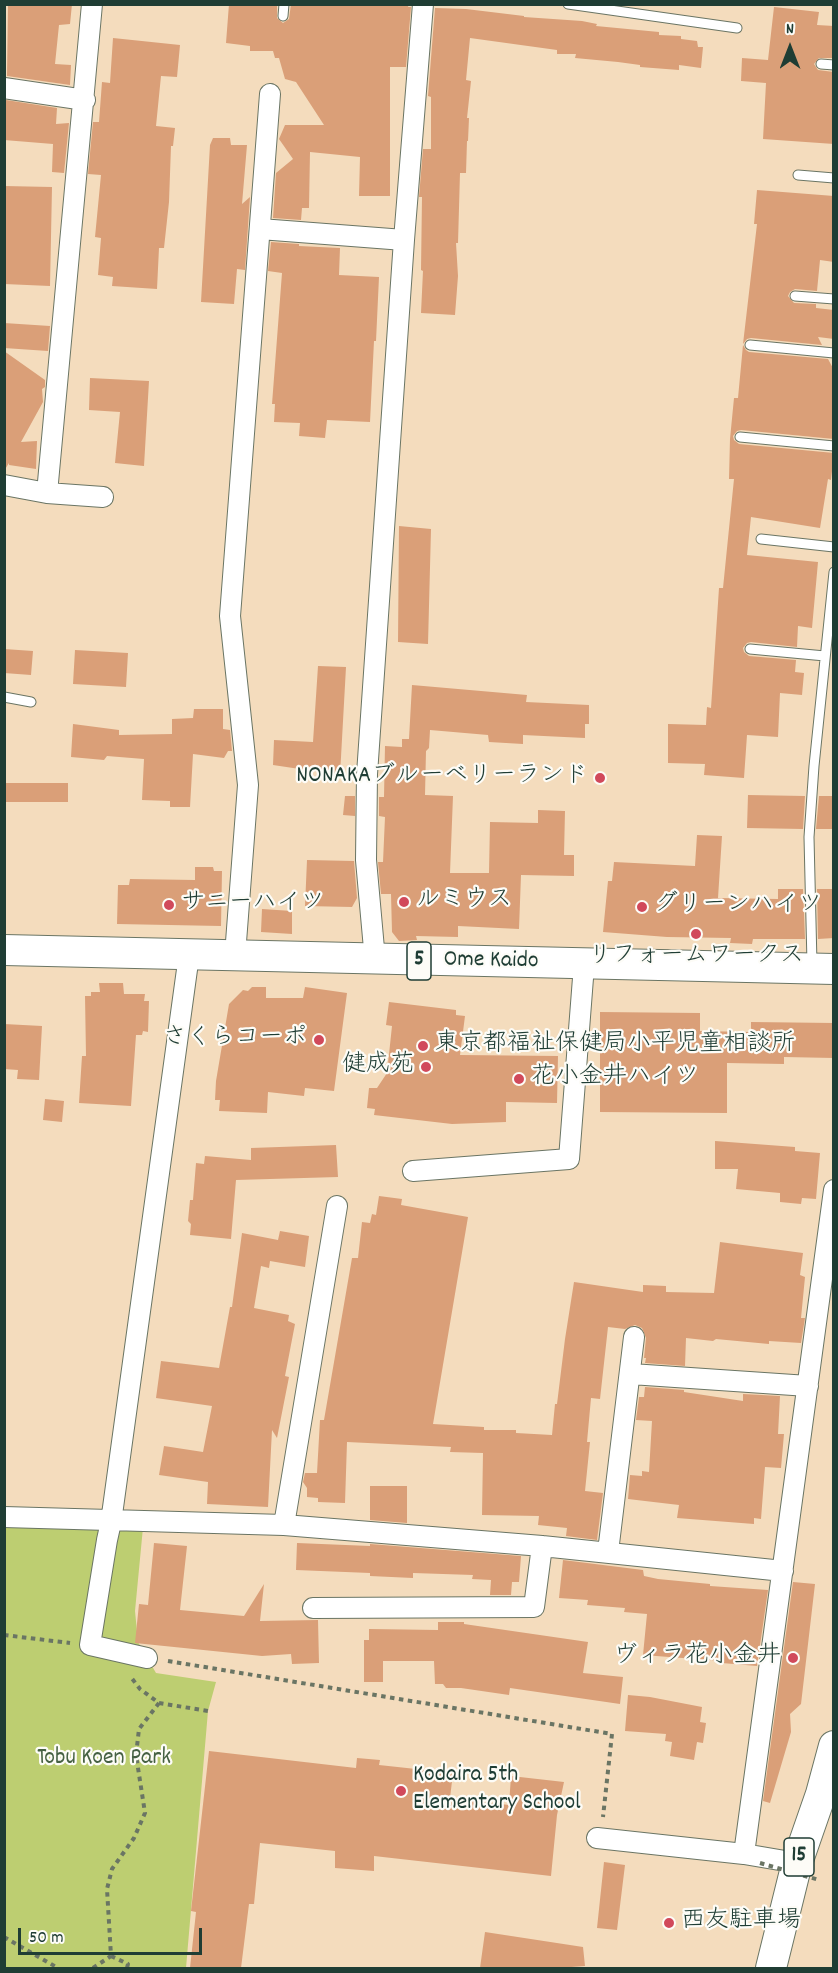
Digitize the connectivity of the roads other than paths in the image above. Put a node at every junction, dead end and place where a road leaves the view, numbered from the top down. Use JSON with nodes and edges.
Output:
{"nodes":[{"id":1,"x":93,"y":4,"type":"edge"},
{"id":2,"x":284,"y":4,"type":"edge"},
{"id":3,"x":423,"y":4,"type":"edge"},
{"id":4,"x":568,"y":4,"type":"edge"},
{"id":5,"x":283,"y":16,"type":"dead end"},
{"id":6,"x":737,"y":28,"type":"dead end"},
{"id":7,"x":821,"y":64,"type":"dead end"},
{"id":8,"x":834,"y":65,"type":"edge"},
{"id":9,"x":4,"y":88,"type":"edge"},
{"id":10,"x":270,"y":94,"type":"dead end"},
{"id":11,"x":85,"y":100,"type":"junction"},
{"id":12,"x":798,"y":175,"type":"dead end"},
{"id":13,"x":834,"y":178,"type":"edge"},
{"id":14,"x":260,"y":229,"type":"junction"},
{"id":15,"x":404,"y":240,"type":"junction"},
{"id":16,"x":795,"y":296,"type":"dead end"},
{"id":17,"x":834,"y":299,"type":"edge"},
{"id":18,"x":750,"y":345,"type":"dead end"},
{"id":19,"x":834,"y":353,"type":"edge"},
{"id":20,"x":740,"y":437,"type":"dead end"},
{"id":21,"x":834,"y":446,"type":"edge"},
{"id":22,"x":4,"y":485,"type":"edge"},
{"id":23,"x":47,"y":493,"type":"junction"},
{"id":24,"x":103,"y":497,"type":"dead end"},
{"id":25,"x":761,"y":539,"type":"dead end"},
{"id":26,"x":834,"y":547,"type":"edge"},
{"id":27,"x":834,"y":572,"type":"edge"},
{"id":28,"x":750,"y":649,"type":"dead end"},
{"id":29,"x":825,"y":656,"type":"junction"},
{"id":30,"x":4,"y":697,"type":"edge"},
{"id":31,"x":31,"y":702,"type":"dead end"},
{"id":32,"x":4,"y":950,"type":"edge"},
{"id":33,"x":189,"y":955,"type":"junction"},
{"id":34,"x":235,"y":955,"type":"junction"},
{"id":35,"x":375,"y":960,"type":"junction"},
{"id":36,"x":584,"y":965,"type":"junction"},
{"id":37,"x":823,"y":969,"type":"edge"},
{"id":38,"x":412,"y":1171,"type":"dead end"},
{"id":39,"x":834,"y":1190,"type":"edge"},
{"id":40,"x":337,"y":1206,"type":"dead end"},
{"id":41,"x":634,"y":1337,"type":"dead end"},
{"id":42,"x":631,"y":1374,"type":"junction"},
{"id":43,"x":808,"y":1386,"type":"junction"},
{"id":44,"x":4,"y":1517,"type":"edge"},
{"id":45,"x":111,"y":1522,"type":"junction"},
{"id":46,"x":284,"y":1525,"type":"junction"},
{"id":47,"x":542,"y":1546,"type":"junction"},
{"id":48,"x":608,"y":1552,"type":"junction"},
{"id":49,"x":783,"y":1570,"type":"junction"},
{"id":50,"x":313,"y":1608,"type":"dead end"},
{"id":51,"x":147,"y":1658,"type":"road end"},
{"id":52,"x":834,"y":1746,"type":"edge"},
{"id":53,"x":827,"y":1794,"type":"edge"},
{"id":54,"x":599,"y":1833,"type":"road end"},
{"id":55,"x":752,"y":1858,"type":"junction"},
{"id":56,"x":808,"y":1871,"type":"junction"},
{"id":57,"x":771,"y":1968,"type":"edge"}],
"edges":[{"from":1,"to":11,"type":"street"},
{"from":2,"to":5,"type":"lane"},
{"from":3,"to":15,"type":"street"},
{"from":4,"to":6,"type":"lane"},
{"from":7,"to":8,"type":"lane"},
{"from":9,"to":11,"type":"street"},
{"from":10,"to":14,"type":"street"},
{"from":11,"to":23,"type":"street"},
{"from":12,"to":13,"type":"lane"},
{"from":14,"to":15,"type":"street"},
{"from":14,"to":34,"type":"street"},
{"from":15,"to":35,"type":"street"},
{"from":16,"to":17,"type":"lane"},
{"from":18,"to":19,"type":"lane"},
{"from":20,"to":21,"type":"lane"},
{"from":22,"to":23,"type":"street"},
{"from":23,"to":24,"type":"street"},
{"from":25,"to":26,"type":"lane"},
{"from":27,"to":29,"type":"lane"},
{"from":28,"to":29,"type":"lane"},
{"from":29,"to":37,"type":"lane"},
{"from":30,"to":31,"type":"lane"},
{"from":32,"to":33,"type":"main road","name":"Ome Kaido","number":"5"},
{"from":33,"to":34,"type":"main road","name":"Ome Kaido","number":"5"},
{"from":33,"to":45,"type":"street"},
{"from":34,"to":35,"type":"main road","name":"Ome Kaido","number":"5"},
{"from":35,"to":36,"type":"main road","name":"Ome Kaido","number":"5"},
{"from":36,"to":37,"type":"main road","name":"Ome Kaido","number":"5"},
{"from":36,"to":38,"type":"street"},
{"from":39,"to":43,"type":"street"},
{"from":40,"to":46,"type":"street"},
{"from":41,"to":42,"type":"street"},
{"from":42,"to":43,"type":"street"},
{"from":42,"to":48,"type":"street"},
{"from":43,"to":49,"type":"street"},
{"from":44,"to":45,"type":"street"},
{"from":45,"to":46,"type":"street"},
{"from":45,"to":51,"type":"street"},
{"from":46,"to":47,"type":"street"},
{"from":47,"to":48,"type":"street"},
{"from":47,"to":50,"type":"street"},
{"from":48,"to":49,"type":"street"},
{"from":49,"to":55,"type":"street"},
{"from":52,"to":53,"type":"main road","number":"15"},
{"from":53,"to":56,"type":"main road","number":"15"},
{"from":54,"to":55,"type":"street"},
{"from":55,"to":56,"type":"street"},
{"from":56,"to":57,"type":"main road","number":"15"}]}
